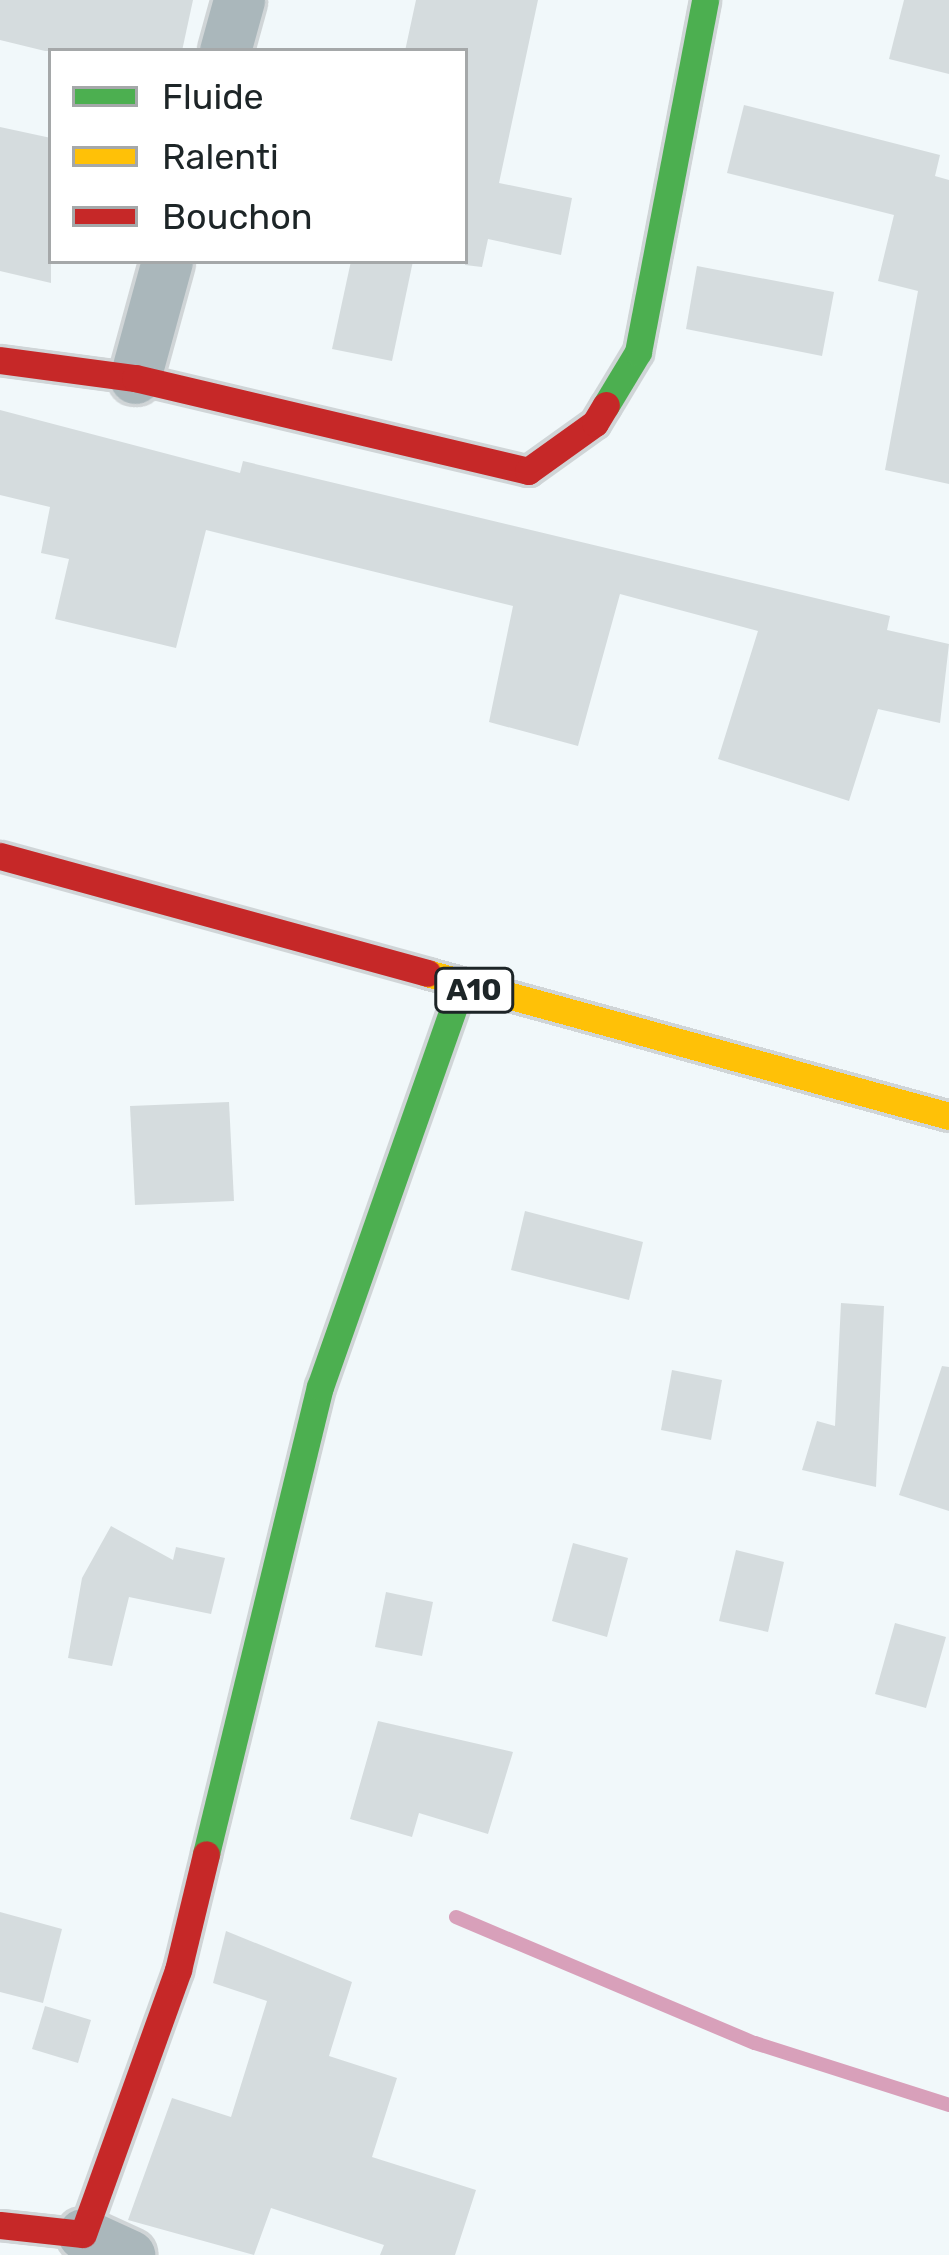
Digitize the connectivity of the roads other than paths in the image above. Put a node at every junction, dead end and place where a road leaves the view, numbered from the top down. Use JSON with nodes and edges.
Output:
{"nodes":[{"id":1,"x":239,"y":0,"type":"edge"},
{"id":2,"x":705,"y":0,"type":"edge"},
{"id":3,"x":226,"y":48,"type":"edge"},
{"id":4,"x":166,"y":264,"type":"edge"},
{"id":5,"x":0,"y":360,"type":"edge"},
{"id":6,"x":135,"y":378,"type":"junction"},
{"id":7,"x":0,"y":856,"type":"edge"},
{"id":8,"x":461,"y":986,"type":"junction"},
{"id":9,"x":949,"y":1116,"type":"edge"},
{"id":10,"x":0,"y":2224,"type":"edge"},
{"id":11,"x":104,"y":2247,"type":"edge"}],
"edges":[{"from":1,"to":3,"type":"street"},
{"from":2,"to":6,"type":"street"},
{"from":4,"to":6,"type":"street"},
{"from":5,"to":6,"type":"street"},
{"from":7,"to":8,"type":"street","number":"A10"},
{"from":8,"to":9,"type":"street","number":"A10"},
{"from":8,"to":11,"type":"street"},
{"from":10,"to":11,"type":"street"}]}
